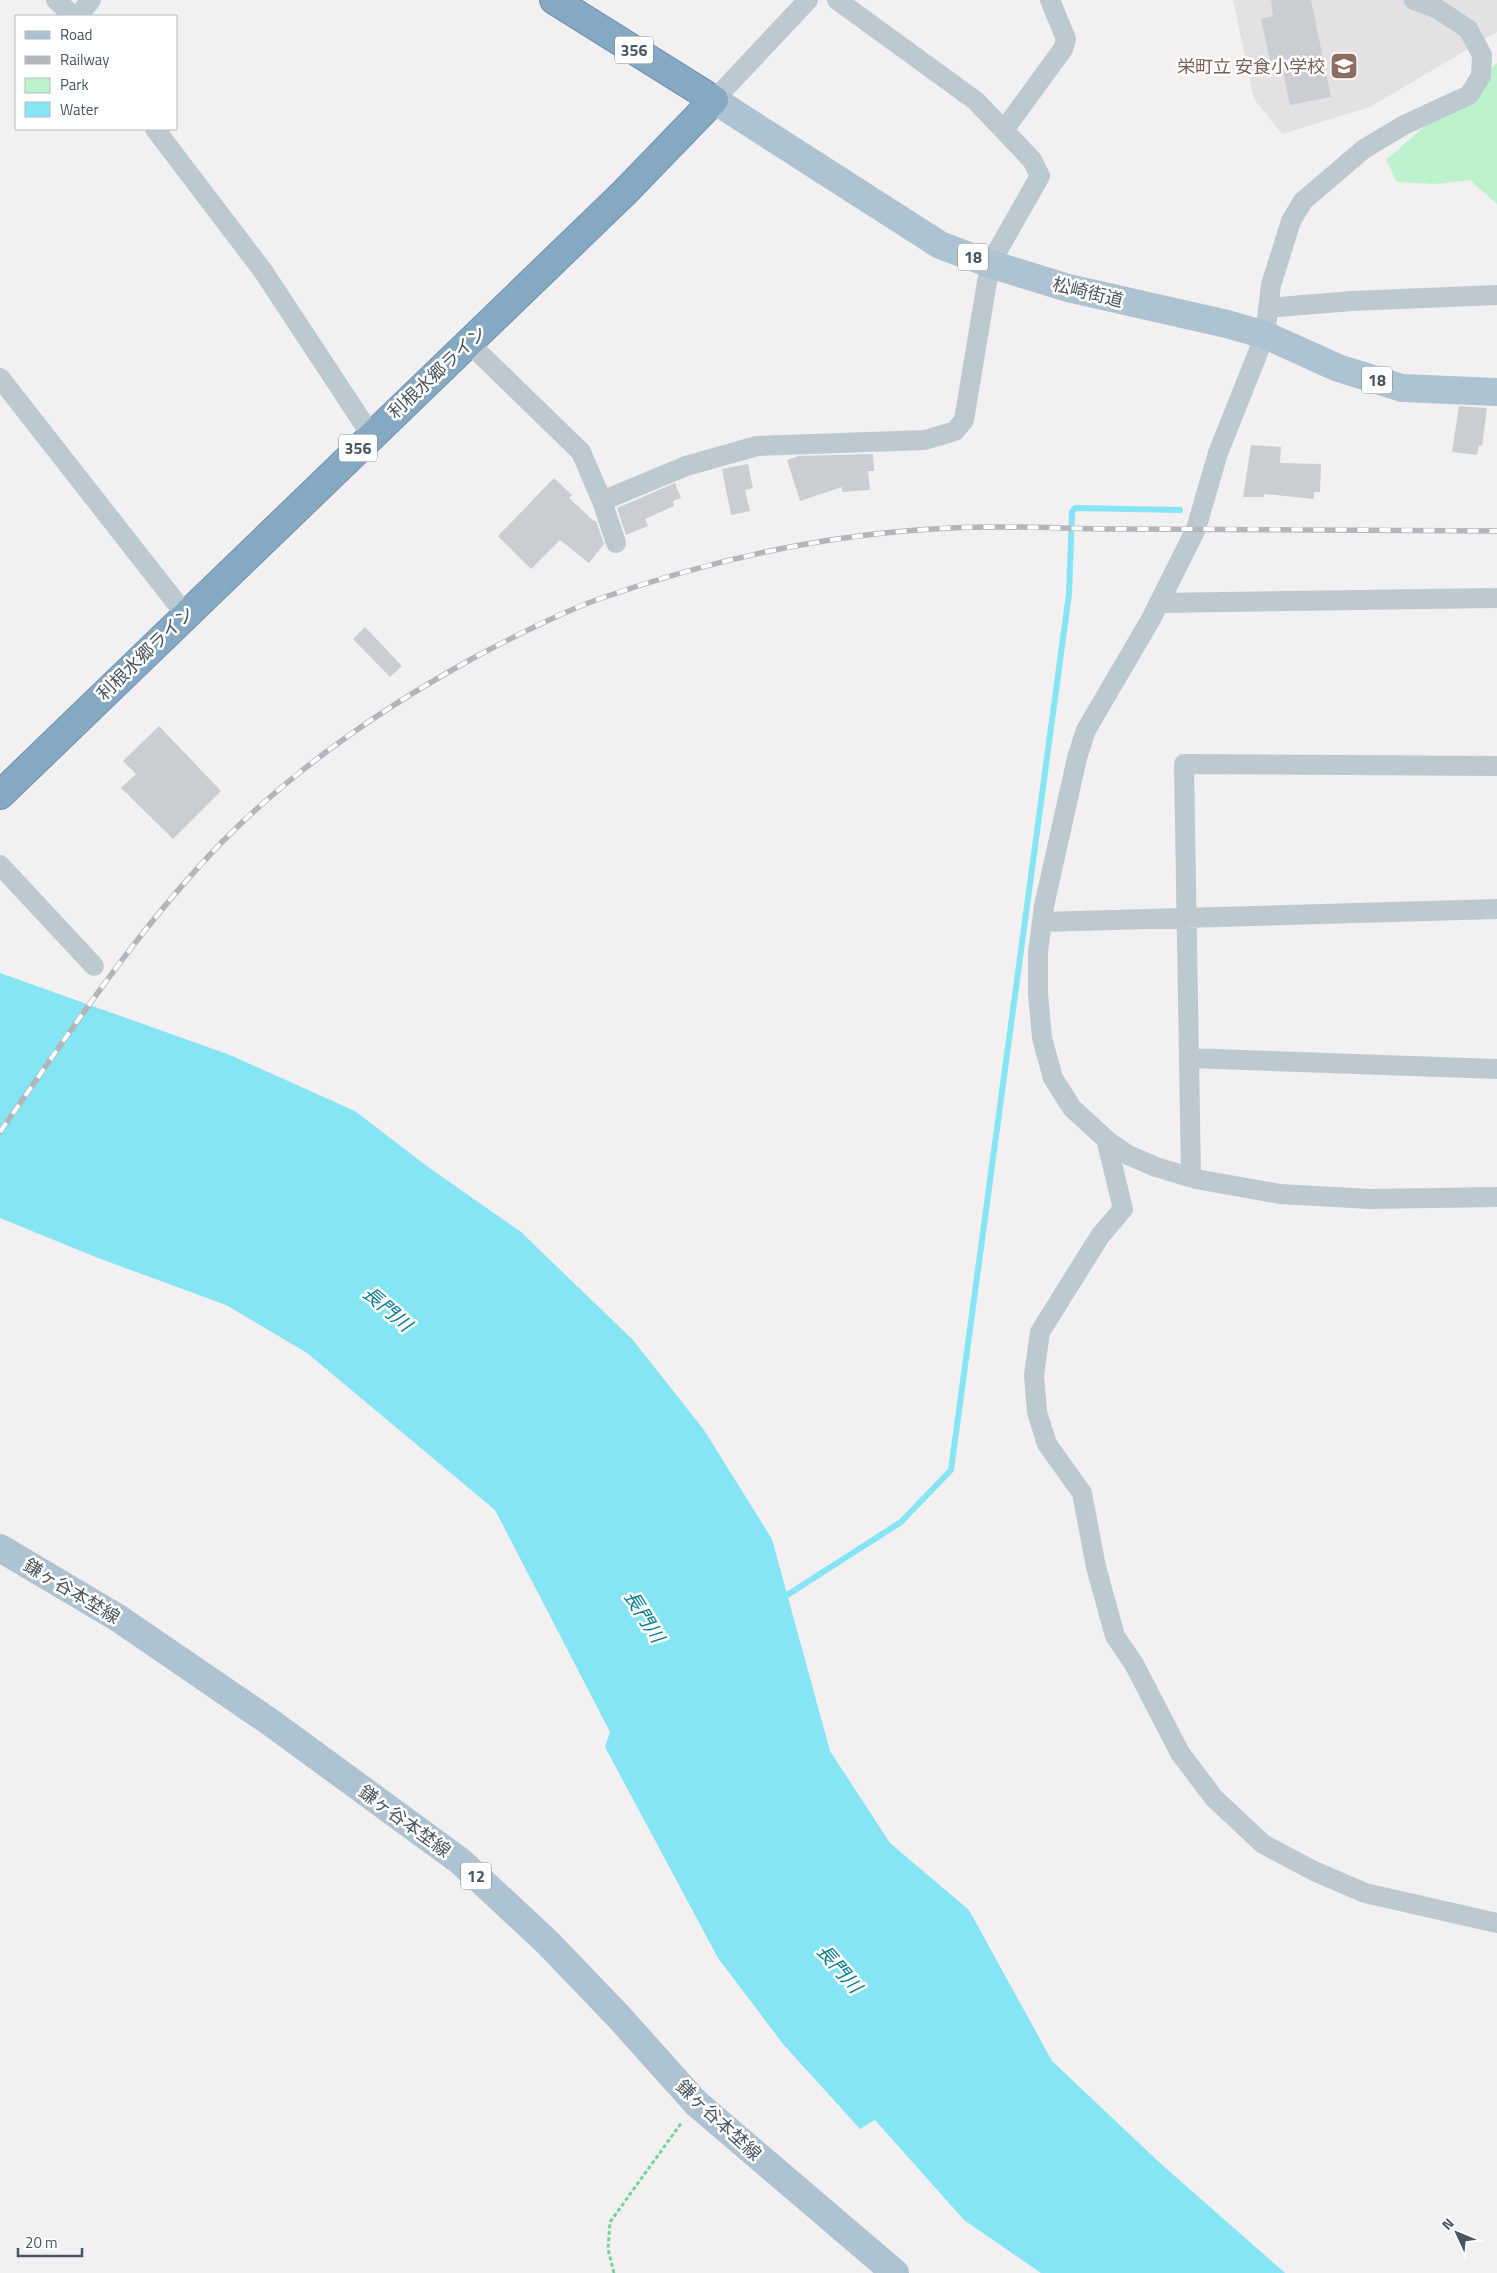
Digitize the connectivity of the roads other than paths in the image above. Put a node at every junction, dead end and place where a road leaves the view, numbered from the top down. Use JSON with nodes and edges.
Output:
{"nodes":[{"id":1,"x":56,"y":0,"type":"edge"},
{"id":2,"x":91,"y":0,"type":"edge"},
{"id":3,"x":554,"y":0,"type":"edge"},
{"id":4,"x":808,"y":0,"type":"edge"},
{"id":5,"x":837,"y":0,"type":"edge"},
{"id":6,"x":1050,"y":0,"type":"edge"},
{"id":7,"x":1414,"y":0,"type":"edge"},
{"id":8,"x":72,"y":15,"type":"edge"},
{"id":9,"x":79,"y":15,"type":"edge"},
{"id":10,"x":714,"y":100,"type":"junction"},
{"id":11,"x":156,"y":130,"type":"edge"},
{"id":12,"x":1004,"y":130,"type":"junction"},
{"id":13,"x":990,"y":264,"type":"junction"},
{"id":14,"x":1497,"y":295,"type":"edge"},
{"id":15,"x":1268,"y":308,"type":"junction"},
{"id":16,"x":1265,"y":335,"type":"junction"},
{"id":17,"x":469,"y":343,"type":"junction"},
{"id":18,"x":0,"y":378,"type":"edge"},
{"id":19,"x":1497,"y":392,"type":"edge"},
{"id":20,"x":371,"y":435,"type":"junction"},
{"id":21,"x":602,"y":501,"type":"junction"},
{"id":22,"x":616,"y":543,"type":"dead end"},
{"id":23,"x":1497,"y":598,"type":"edge"},
{"id":24,"x":1160,"y":603,"type":"junction"},
{"id":25,"x":185,"y":614,"type":"junction"},
{"id":26,"x":1497,"y":766,"type":"edge"},
{"id":27,"x":0,"y":795,"type":"edge"},
{"id":28,"x":0,"y":865,"type":"edge"},
{"id":29,"x":1497,"y":909,"type":"edge"},
{"id":30,"x":1187,"y":916,"type":"junction"},
{"id":31,"x":1042,"y":922,"type":"junction"},
{"id":32,"x":94,"y":966,"type":"dead end"},
{"id":33,"x":1189,"y":1058,"type":"junction"},
{"id":34,"x":1497,"y":1069,"type":"edge"},
{"id":35,"x":1106,"y":1139,"type":"junction"},
{"id":36,"x":1191,"y":1178,"type":"junction"},
{"id":37,"x":1497,"y":1197,"type":"edge"},
{"id":38,"x":0,"y":1548,"type":"edge"},
{"id":39,"x":1497,"y":1923,"type":"edge"},
{"id":40,"x":895,"y":2273,"type":"edge"}],
"edges":[{"from":1,"to":8,"type":"street"},
{"from":2,"to":9,"type":"street"},
{"from":3,"to":10,"type":"highway","number":"356"},
{"from":4,"to":10,"type":"street"},
{"from":5,"to":12,"type":"street"},
{"from":6,"to":12,"type":"street"},
{"from":7,"to":15,"type":"street"},
{"from":10,"to":13,"type":"main road","name":"松崎街道","number":"18"},
{"from":10,"to":17,"type":"highway","name":"利根水郷ライン","number":"356"},
{"from":11,"to":20,"type":"street"},
{"from":12,"to":13,"type":"street"},
{"from":13,"to":16,"type":"main road","name":"松崎街道","number":"18"},
{"from":13,"to":21,"type":"street"},
{"from":14,"to":15,"type":"street"},
{"from":15,"to":16,"type":"street"},
{"from":16,"to":19,"type":"main road","name":"松崎街道","number":"18"},
{"from":16,"to":24,"type":"street"},
{"from":17,"to":20,"type":"highway","name":"利根水郷ライン","number":"356"},
{"from":17,"to":21,"type":"street"},
{"from":18,"to":25,"type":"street"},
{"from":20,"to":25,"type":"highway","name":"利根水郷ライン","number":"356"},
{"from":21,"to":22,"type":"street"},
{"from":23,"to":24,"type":"street"},
{"from":24,"to":31,"type":"street"},
{"from":25,"to":27,"type":"highway","name":"利根水郷ライン","number":"356"},
{"from":26,"to":30,"type":"street"},
{"from":28,"to":32,"type":"street"},
{"from":29,"to":30,"type":"street"},
{"from":30,"to":31,"type":"street"},
{"from":30,"to":33,"type":"street"},
{"from":31,"to":35,"type":"street"},
{"from":33,"to":34,"type":"street"},
{"from":33,"to":36,"type":"street"},
{"from":35,"to":36,"type":"street"},
{"from":35,"to":39,"type":"street"},
{"from":36,"to":37,"type":"street"},
{"from":38,"to":40,"type":"main road","name":"鎌ヶ谷本埜線","number":"12"}]}
